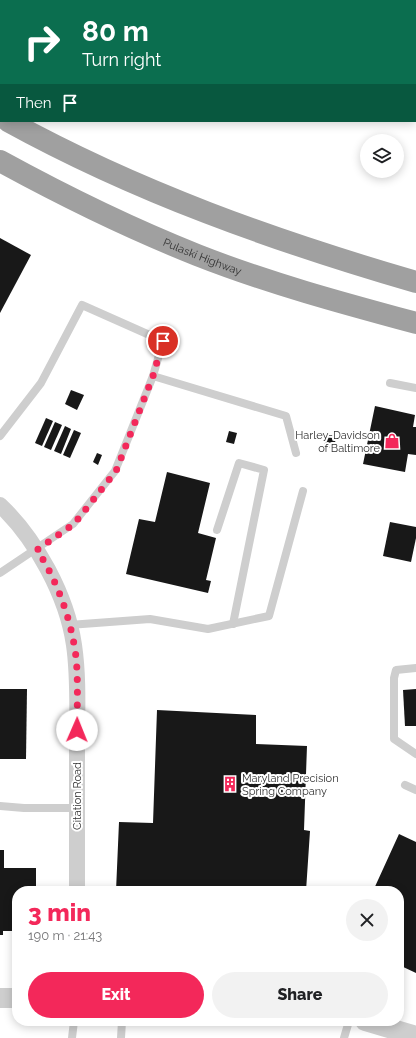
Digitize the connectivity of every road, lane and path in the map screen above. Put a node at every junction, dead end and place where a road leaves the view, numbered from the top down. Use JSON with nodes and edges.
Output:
{"nodes":[{"id":1,"x":10,"y":122,"type":"edge"},
{"id":2,"x":0,"y":161,"type":"edge"},
{"id":3,"x":416,"y":282,"type":"edge"},
{"id":4,"x":416,"y":323,"type":"edge"},
{"id":5,"x":153,"y":376,"type":"junction"},
{"id":6,"x":390,"y":383,"type":"dead end"},
{"id":7,"x":416,"y":388,"type":"edge"},
{"id":8,"x":0,"y":436,"type":"edge"},
{"id":9,"x":296,"y":453,"type":"dead end"},
{"id":10,"x":302,"y":491,"type":"dead end"},
{"id":11,"x":0,"y":505,"type":"edge"},
{"id":12,"x":217,"y":530,"type":"dead end"},
{"id":13,"x":37,"y":550,"type":"junction"},
{"id":14,"x":0,"y":573,"type":"edge"},
{"id":15,"x":233,"y":624,"type":"junction"},
{"id":16,"x":69,"y":625,"type":"junction"},
{"id":17,"x":416,"y":668,"type":"edge"},
{"id":18,"x":416,"y":754,"type":"edge"},
{"id":19,"x":405,"y":785,"type":"dead end"},
{"id":20,"x":416,"y":790,"type":"edge"},
{"id":21,"x":0,"y":806,"type":"edge"},
{"id":22,"x":77,"y":808,"type":"junction"},
{"id":23,"x":77,"y":886,"type":"edge"},
{"id":24,"x":0,"y":998,"type":"edge"},
{"id":25,"x":12,"y":998,"type":"edge"},
{"id":26,"x":73,"y":1026,"type":"edge"},
{"id":27,"x":122,"y":1026,"type":"edge"},
{"id":28,"x":348,"y":1026,"type":"edge"},
{"id":29,"x":382,"y":1026,"type":"edge"},
{"id":30,"x":416,"y":1036,"type":"edge"},
{"id":31,"x":72,"y":1038,"type":"edge"},
{"id":32,"x":121,"y":1038,"type":"edge"},
{"id":33,"x":344,"y":1038,"type":"edge"}],
"edges":[{"from":1,"to":3,"type":"highway"},
{"from":2,"to":4,"type":"highway","name":"Pulaski Highway"},
{"from":5,"to":8,"type":"lane"},
{"from":5,"to":9,"type":"lane"},
{"from":5,"to":13,"type":"lane"},
{"from":6,"to":7,"type":"lane"},
{"from":10,"to":15,"type":"lane"},
{"from":11,"to":13,"type":"street","name":"Citation Road"},
{"from":12,"to":15,"type":"lane"},
{"from":13,"to":14,"type":"lane"},
{"from":13,"to":16,"type":"street","name":"Citation Road"},
{"from":15,"to":16,"type":"lane"},
{"from":16,"to":22,"type":"street","name":"Citation Road"},
{"from":17,"to":18,"type":"lane"},
{"from":19,"to":20,"type":"lane"},
{"from":21,"to":22,"type":"lane"},
{"from":22,"to":23,"type":"street","name":"Citation Road"},
{"from":24,"to":25,"type":"street"},
{"from":26,"to":31,"type":"lane"},
{"from":27,"to":32,"type":"lane"},
{"from":28,"to":33,"type":"lane"},
{"from":29,"to":30,"type":"street"}]}
